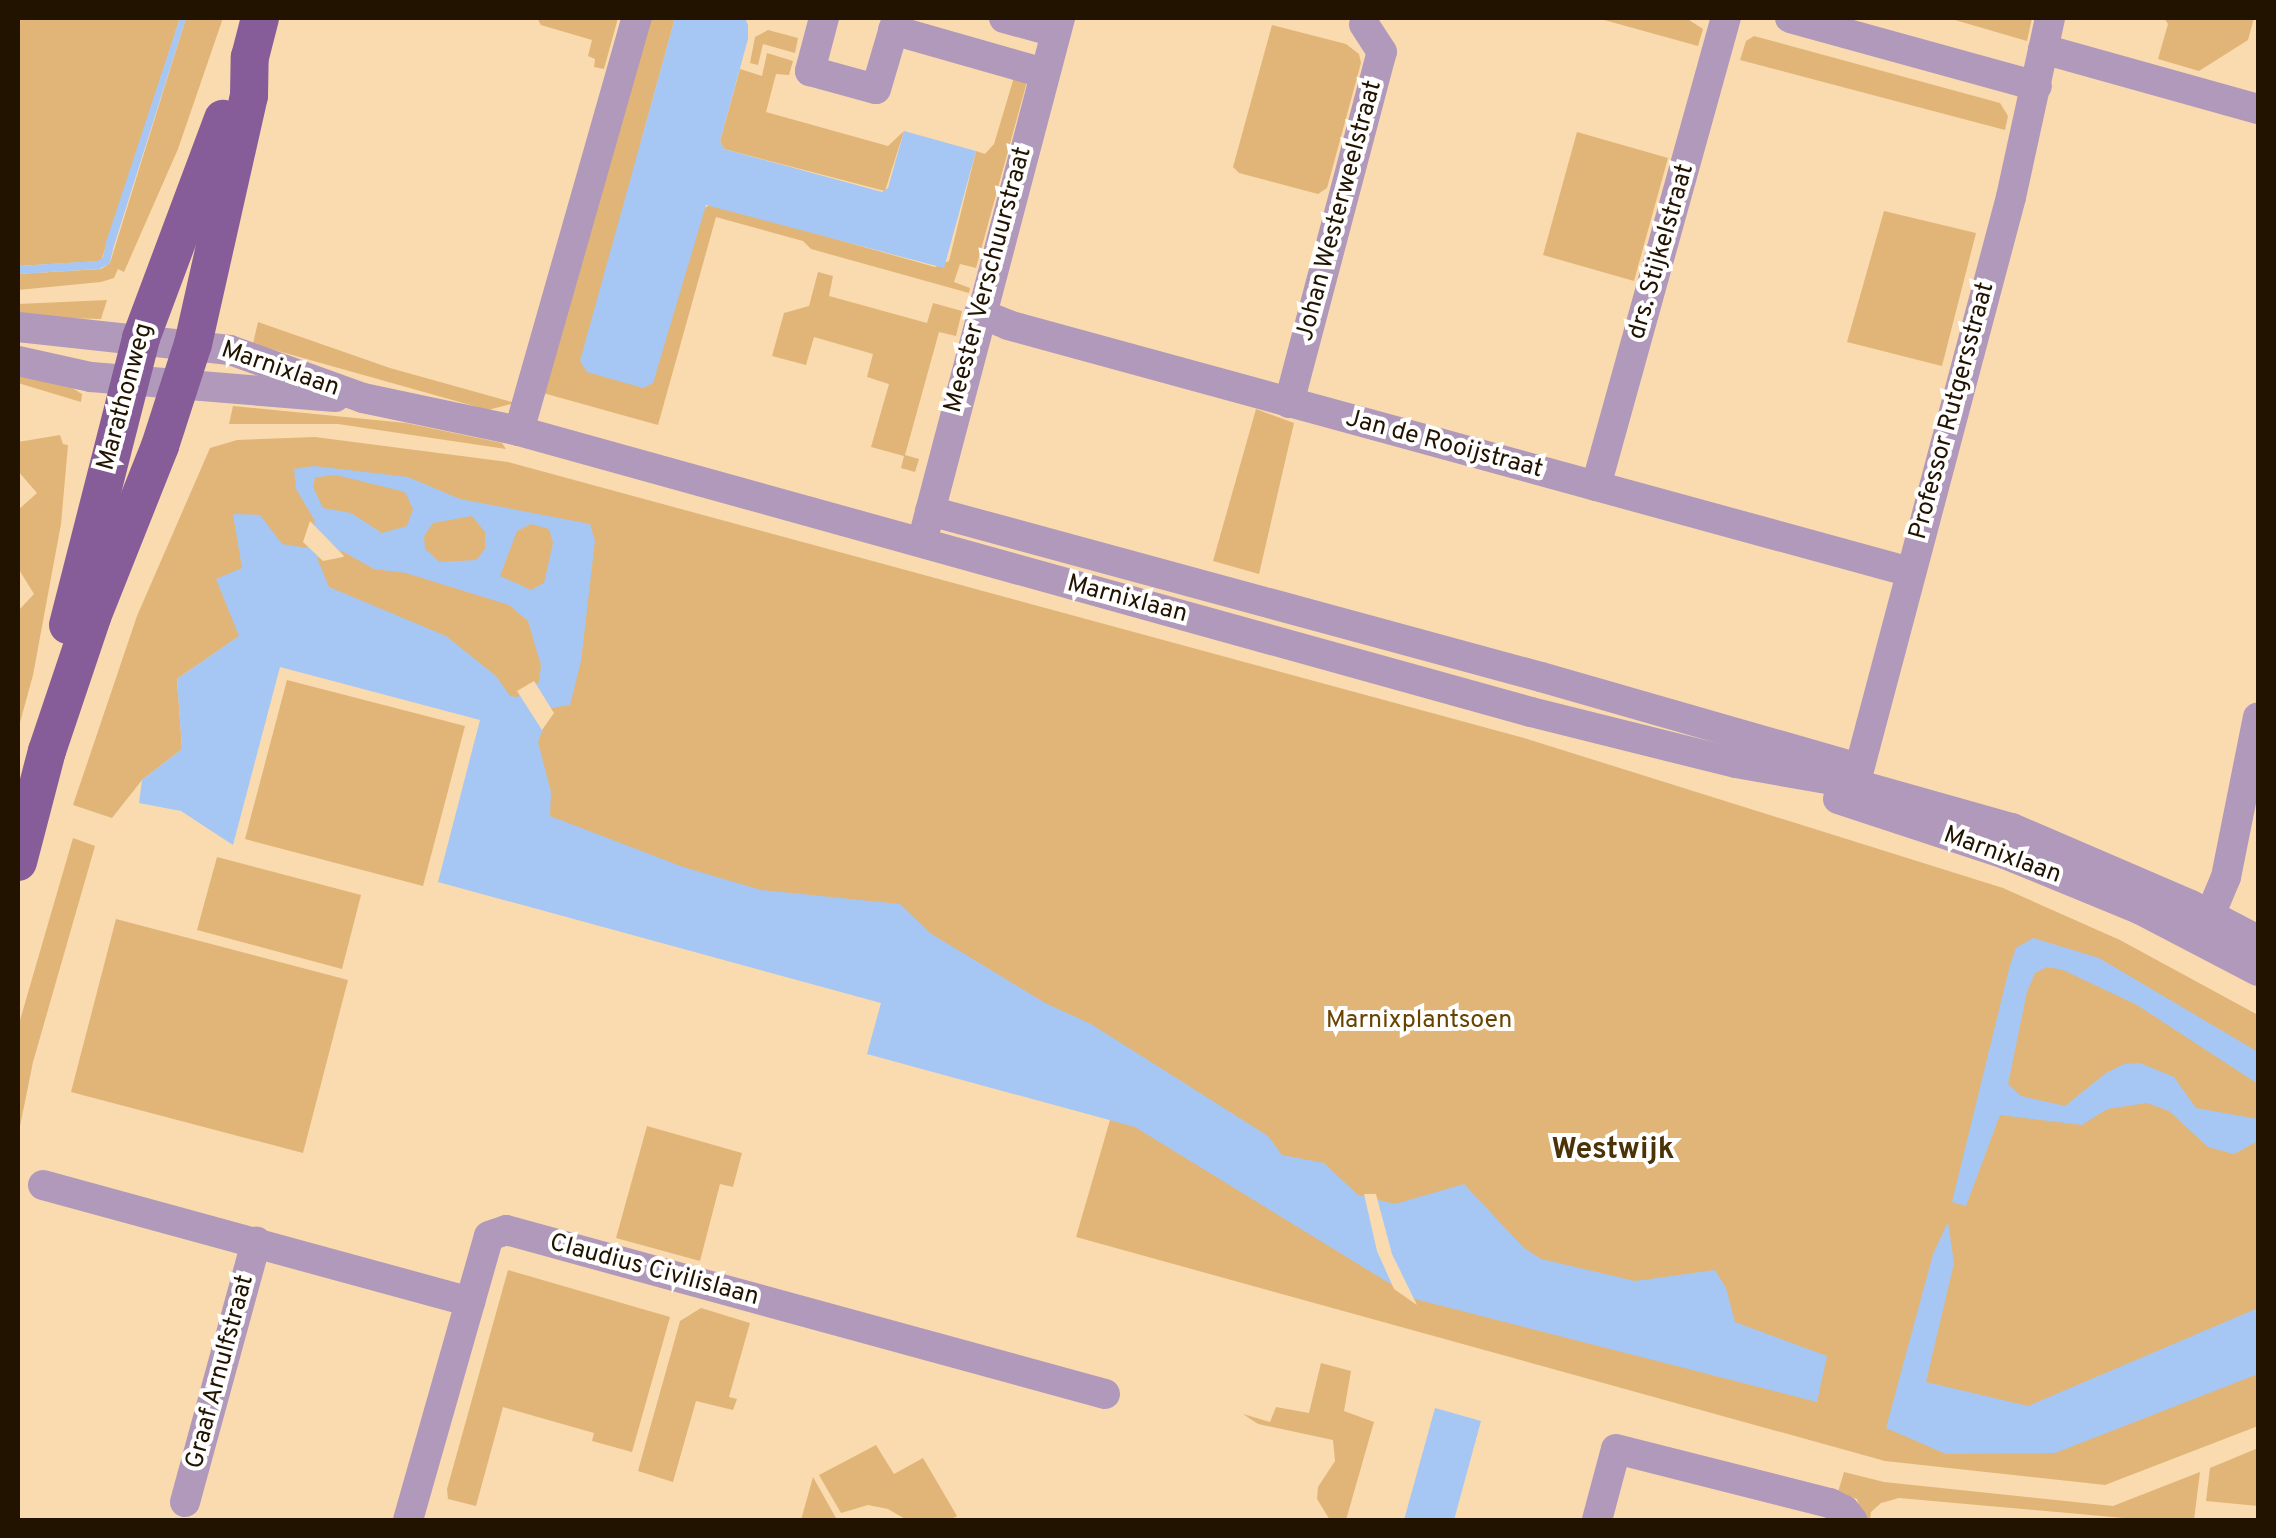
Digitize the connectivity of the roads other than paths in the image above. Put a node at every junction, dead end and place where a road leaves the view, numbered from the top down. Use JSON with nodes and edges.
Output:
{"nodes":[{"id":1,"x":260,"y":18,"type":"edge"},
{"id":2,"x":637,"y":18,"type":"edge"},
{"id":3,"x":824,"y":18,"type":"edge"},
{"id":4,"x":1004,"y":18,"type":"edge"},
{"id":5,"x":1726,"y":18,"type":"edge"},
{"id":6,"x":1790,"y":18,"type":"edge"},
{"id":7,"x":2050,"y":18,"type":"edge"},
{"id":8,"x":1356,"y":20,"type":"edge"},
{"id":9,"x":895,"y":24,"type":"edge"},
{"id":10,"x":1058,"y":25,"type":"edge"},
{"id":11,"x":2043,"y":49,"type":"junction"},
{"id":12,"x":250,"y":57,"type":"junction"},
{"id":13,"x":1044,"y":73,"type":"junction"},
{"id":14,"x":2037,"y":86,"type":"junction"},
{"id":15,"x":2258,"y":109,"type":"edge"},
{"id":16,"x":980,"y":313,"type":"junction"},
{"id":17,"x":18,"y":326,"type":"edge"},
{"id":18,"x":141,"y":338,"type":"junction"},
{"id":19,"x":192,"y":344,"type":"junction"},
{"id":20,"x":18,"y":361,"type":"edge"},
{"id":21,"x":130,"y":380,"type":"junction"},
{"id":22,"x":180,"y":385,"type":"junction"},
{"id":23,"x":364,"y":398,"type":"junction"},
{"id":24,"x":1290,"y":402,"type":"junction"},
{"id":25,"x":518,"y":431,"type":"junction"},
{"id":26,"x":1596,"y":486,"type":"junction"},
{"id":27,"x":930,"y":511,"type":"junction"},
{"id":28,"x":923,"y":544,"type":"junction"},
{"id":29,"x":1910,"y":572,"type":"junction"},
{"id":30,"x":2258,"y":717,"type":"edge"},
{"id":31,"x":47,"y":751,"type":"junction"},
{"id":32,"x":1855,"y":786,"type":"junction"},
{"id":33,"x":18,"y":862,"type":"edge"},
{"id":34,"x":2204,"y":929,"type":"junction"},
{"id":35,"x":2258,"y":940,"type":"edge"},
{"id":36,"x":2258,"y":971,"type":"edge"},
{"id":37,"x":43,"y":1185,"type":"dead end"},
{"id":38,"x":256,"y":1242,"type":"junction"},
{"id":39,"x":470,"y":1302,"type":"junction"},
{"id":40,"x":1106,"y":1394,"type":"dead end"},
{"id":41,"x":185,"y":1502,"type":"dead end"},
{"id":42,"x":1840,"y":1512,"type":"edge"},
{"id":43,"x":408,"y":1520,"type":"edge"},
{"id":44,"x":1598,"y":1520,"type":"edge"}],
"edges":[{"from":1,"to":12,"type":"main road","name":"Marathonweg"},
{"from":2,"to":25,"type":"street"},
{"from":3,"to":9,"type":"street"},
{"from":4,"to":10,"type":"street"},
{"from":5,"to":26,"type":"street","name":"drs. Stijkelstraat"},
{"from":6,"to":14,"type":"street"},
{"from":7,"to":11,"type":"street","name":"Professor Rutgersstraat"},
{"from":8,"to":24,"type":"street","name":"Johan Westerweelstraat"},
{"from":9,"to":13,"type":"street"},
{"from":10,"to":13,"type":"street","name":"Meester Verschuurstraat"},
{"from":11,"to":14,"type":"street","name":"Professor Rutgersstraat"},
{"from":11,"to":15,"type":"street"},
{"from":12,"to":18,"type":"main road","name":"Marathonweg"},
{"from":12,"to":19,"type":"main road","name":"Marathonweg"},
{"from":13,"to":16,"type":"street","name":"Meester Verschuurstraat"},
{"from":14,"to":29,"type":"street","name":"Professor Rutgersstraat"},
{"from":16,"to":24,"type":"street","name":"Jan de Rooijstraat"},
{"from":16,"to":27,"type":"street","name":"Meester Verschuurstraat"},
{"from":17,"to":18,"type":"street","name":"Marnixlaan"},
{"from":18,"to":19,"type":"street","name":"Marnixlaan"},
{"from":18,"to":21,"type":"main road","name":"Marathonweg"},
{"from":19,"to":22,"type":"main road","name":"Marathonweg"},
{"from":19,"to":23,"type":"street","name":"Marnixlaan"},
{"from":20,"to":21,"type":"street","name":"Marnixlaan"},
{"from":21,"to":22,"type":"street","name":"Marnixlaan"},
{"from":21,"to":31,"type":"main road","name":"Marathonweg"},
{"from":22,"to":23,"type":"street","name":"Marnixlaan"},
{"from":22,"to":31,"type":"main road","name":"Marathonweg"},
{"from":23,"to":25,"type":"street","name":"Marnixlaan"},
{"from":24,"to":26,"type":"street","name":"Jan de Rooijstraat"},
{"from":25,"to":28,"type":"street","name":"Marnixlaan"},
{"from":26,"to":29,"type":"street","name":"Jan de Rooijstraat"},
{"from":27,"to":28,"type":"street","name":"Meester Verschuurstraat"},
{"from":27,"to":32,"type":"street","name":"Marnixlaan"},
{"from":28,"to":32,"type":"street","name":"Marnixlaan"},
{"from":29,"to":32,"type":"street","name":"Professor Rutgersstraat"},
{"from":30,"to":34,"type":"street"},
{"from":31,"to":33,"type":"main road","name":"Marathonweg"},
{"from":32,"to":34,"type":"street","name":"Marnixlaan"},
{"from":34,"to":35,"type":"street","name":"Marnixlaan"},
{"from":34,"to":36,"type":"street","name":"Marnixlaan"},
{"from":37,"to":38,"type":"street","name":"Graaf Arnulfstraat"},
{"from":38,"to":39,"type":"street","name":"Graaf Arnulfstraat"},
{"from":38,"to":41,"type":"street","name":"Graaf Arnulfstraat"},
{"from":39,"to":40,"type":"street","name":"Claudius Civilislaan"},
{"from":39,"to":43,"type":"street","name":"Claudius Civilislaan"},
{"from":42,"to":44,"type":"street"}]}
